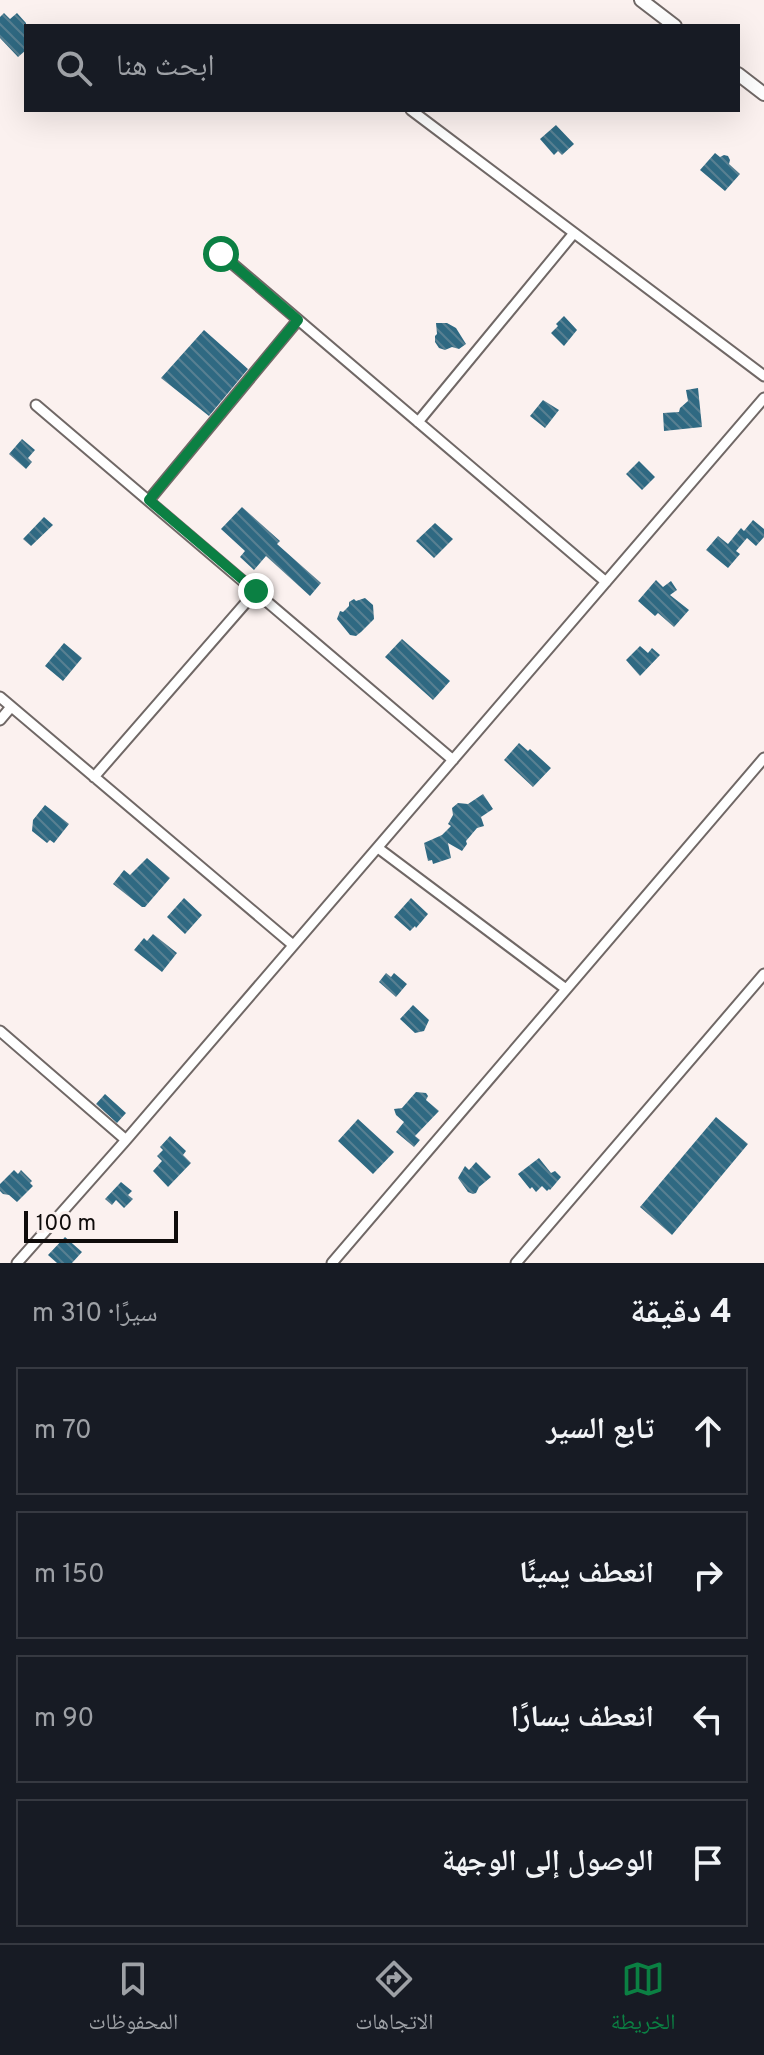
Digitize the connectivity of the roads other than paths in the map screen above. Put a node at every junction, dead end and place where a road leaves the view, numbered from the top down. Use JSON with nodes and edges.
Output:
{"nodes":[{"id":1,"x":641,"y":0,"type":"edge"},
{"id":2,"x":672,"y":24,"type":"edge"},
{"id":3,"x":740,"y":76,"type":"edge"},
{"id":4,"x":764,"y":94,"type":"edge"},
{"id":5,"x":414,"y":112,"type":"edge"},
{"id":6,"x":574,"y":233,"type":"junction"},
{"id":7,"x":221,"y":254,"type":"dead end"},
{"id":8,"x":298,"y":320,"type":"junction"},
{"id":9,"x":764,"y":376,"type":"edge"},
{"id":10,"x":764,"y":398,"type":"edge"},
{"id":11,"x":36,"y":405,"type":"dead end"},
{"id":12,"x":418,"y":422,"type":"junction"},
{"id":13,"x":149,"y":500,"type":"junction"},
{"id":14,"x":606,"y":582,"type":"junction"},
{"id":15,"x":256,"y":591,"type":"junction"},
{"id":16,"x":0,"y":697,"type":"edge"},
{"id":17,"x":11,"y":707,"type":"junction"},
{"id":18,"x":0,"y":720,"type":"edge"},
{"id":19,"x":764,"y":758,"type":"edge"},
{"id":20,"x":453,"y":760,"type":"junction"},
{"id":21,"x":94,"y":777,"type":"junction"},
{"id":22,"x":378,"y":848,"type":"junction"},
{"id":23,"x":293,"y":945,"type":"junction"},
{"id":24,"x":764,"y":974,"type":"edge"},
{"id":25,"x":566,"y":989,"type":"junction"},
{"id":26,"x":0,"y":1031,"type":"edge"},
{"id":27,"x":126,"y":1140,"type":"junction"},
{"id":28,"x":17,"y":1263,"type":"edge"},
{"id":29,"x":332,"y":1263,"type":"edge"},
{"id":30,"x":516,"y":1263,"type":"edge"}],
"edges":[{"from":1,"to":2,"type":"main road"},
{"from":3,"to":4,"type":"main road"},
{"from":5,"to":6,"type":"street"},
{"from":6,"to":9,"type":"street"},
{"from":6,"to":12,"type":"street"},
{"from":7,"to":8,"type":"street"},
{"from":8,"to":12,"type":"street"},
{"from":8,"to":13,"type":"street"},
{"from":10,"to":14,"type":"street"},
{"from":11,"to":13,"type":"street"},
{"from":12,"to":14,"type":"street"},
{"from":13,"to":15,"type":"street"},
{"from":14,"to":20,"type":"street"},
{"from":15,"to":20,"type":"street"},
{"from":15,"to":21,"type":"street"},
{"from":16,"to":17,"type":"street"},
{"from":17,"to":18,"type":"street"},
{"from":17,"to":21,"type":"street"},
{"from":19,"to":25,"type":"street"},
{"from":20,"to":22,"type":"street"},
{"from":21,"to":23,"type":"street"},
{"from":22,"to":23,"type":"street"},
{"from":22,"to":25,"type":"street"},
{"from":23,"to":27,"type":"street"},
{"from":24,"to":30,"type":"street"},
{"from":25,"to":29,"type":"street"},
{"from":26,"to":27,"type":"street"},
{"from":27,"to":28,"type":"street"}]}
